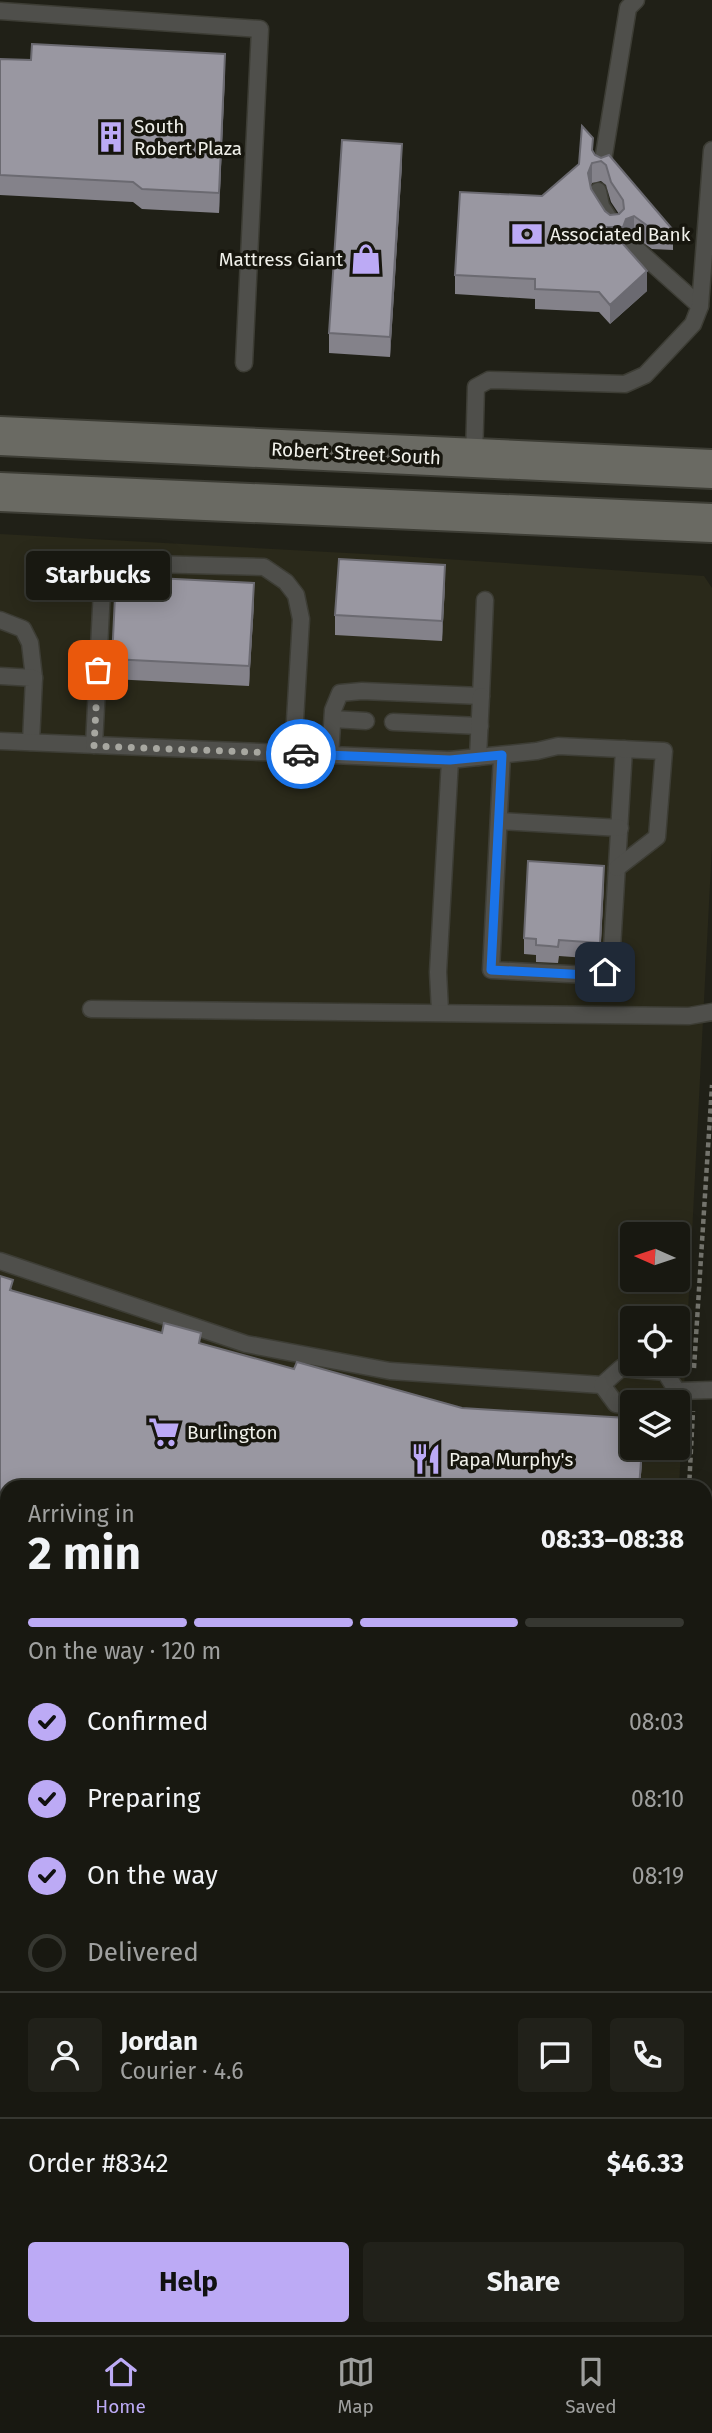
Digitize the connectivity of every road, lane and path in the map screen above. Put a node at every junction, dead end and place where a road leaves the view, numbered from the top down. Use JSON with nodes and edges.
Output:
{"nodes":[{"id":1,"x":636,"y":0,"type":"edge"},
{"id":2,"x":0,"y":11,"type":"edge"},
{"id":3,"x":712,"y":150,"type":"edge"},
{"id":4,"x":602,"y":167,"type":"edge"},
{"id":5,"x":598,"y":191,"type":"dead end"},
{"id":6,"x":614,"y":225,"type":"edge"},
{"id":7,"x":633,"y":246,"type":"dead end"},
{"id":8,"x":700,"y":306,"type":"junction"},
{"id":9,"x":244,"y":363,"type":"dead end"},
{"id":10,"x":0,"y":436,"type":"edge"},
{"id":11,"x":474,"y":458,"type":"junction"},
{"id":12,"x":712,"y":469,"type":"edge"},
{"id":13,"x":0,"y":492,"type":"edge"},
{"id":14,"x":712,"y":523,"type":"edge"},
{"id":15,"x":485,"y":600,"type":"dead end"},
{"id":16,"x":0,"y":620,"type":"edge"},
{"id":17,"x":0,"y":676,"type":"edge"},
{"id":18,"x":34,"y":678,"type":"junction"},
{"id":19,"x":481,"y":696,"type":"junction"},
{"id":20,"x":333,"y":719,"type":"junction"},
{"id":21,"x":366,"y":720,"type":"dead end"},
{"id":22,"x":393,"y":722,"type":"dead end"},
{"id":23,"x":480,"y":726,"type":"junction"},
{"id":24,"x":0,"y":741,"type":"edge"},
{"id":25,"x":31,"y":742,"type":"junction"},
{"id":26,"x":94,"y":746,"type":"junction"},
{"id":27,"x":624,"y":749,"type":"junction"},
{"id":28,"x":293,"y":754,"type":"junction"},
{"id":29,"x":502,"y":755,"type":"junction"},
{"id":30,"x":330,"y":756,"type":"junction"},
{"id":31,"x":478,"y":757,"type":"junction"},
{"id":32,"x":450,"y":760,"type":"junction"},
{"id":33,"x":499,"y":821,"type":"junction"},
{"id":34,"x":620,"y":828,"type":"junction"},
{"id":35,"x":618,"y":868,"type":"junction"},
{"id":36,"x":91,"y":1009,"type":"dead end"},
{"id":37,"x":440,"y":1011,"type":"junction"},
{"id":38,"x":712,"y":1012,"type":"edge"},
{"id":39,"x":712,"y":1085,"type":"edge"},
{"id":40,"x":0,"y":1261,"type":"edge"},
{"id":41,"x":695,"y":1323,"type":"dead end"},
{"id":42,"x":601,"y":1385,"type":"junction"},
{"id":43,"x":671,"y":1390,"type":"edge"},
{"id":44,"x":712,"y":1391,"type":"edge"},
{"id":45,"x":690,"y":1394,"type":"edge"},
{"id":46,"x":620,"y":1404,"type":"edge"},
{"id":47,"x":692,"y":1454,"type":"dead end"},
{"id":48,"x":690,"y":1480,"type":"edge"}],
"edges":[{"from":1,"to":4,"type":"lane"},
{"from":2,"to":9,"type":"lane"},
{"from":3,"to":8,"type":"lane"},
{"from":5,"to":6,"type":"lane"},
{"from":7,"to":8,"type":"lane"},
{"from":8,"to":11,"type":"lane"},
{"from":10,"to":11,"type":"main road","name":"Robert Street South"},
{"from":11,"to":12,"type":"main road","name":"Robert Street South"},
{"from":13,"to":14,"type":"main road"},
{"from":15,"to":19,"type":"lane"},
{"from":16,"to":18,"type":"lane"},
{"from":17,"to":18,"type":"lane"},
{"from":18,"to":25,"type":"lane"},
{"from":19,"to":20,"type":"lane"},
{"from":19,"to":23,"type":"lane"},
{"from":20,"to":21,"type":"lane"},
{"from":20,"to":30,"type":"lane"},
{"from":22,"to":23,"type":"lane"},
{"from":23,"to":31,"type":"lane"},
{"from":24,"to":25,"type":"lane"},
{"from":25,"to":26,"type":"lane"},
{"from":26,"to":28,"type":"lane"},
{"from":26,"to":28,"type":"lane"},
{"from":27,"to":29,"type":"lane"},
{"from":27,"to":34,"type":"lane"},
{"from":27,"to":35,"type":"lane"},
{"from":28,"to":30,"type":"lane"},
{"from":29,"to":31,"type":"lane"},
{"from":29,"to":33,"type":"lane"},
{"from":30,"to":32,"type":"lane"},
{"from":31,"to":32,"type":"lane"},
{"from":32,"to":37,"type":"lane"},
{"from":33,"to":34,"type":"lane"},
{"from":33,"to":35,"type":"lane"},
{"from":34,"to":35,"type":"lane"},
{"from":36,"to":37,"type":"lane"},
{"from":37,"to":38,"type":"lane"},
{"from":39,"to":41,"type":"path"},
{"from":40,"to":42,"type":"lane"},
{"from":42,"to":43,"type":"lane"},
{"from":42,"to":46,"type":"lane"},
{"from":44,"to":45,"type":"lane"},
{"from":47,"to":48,"type":"path"}]}
